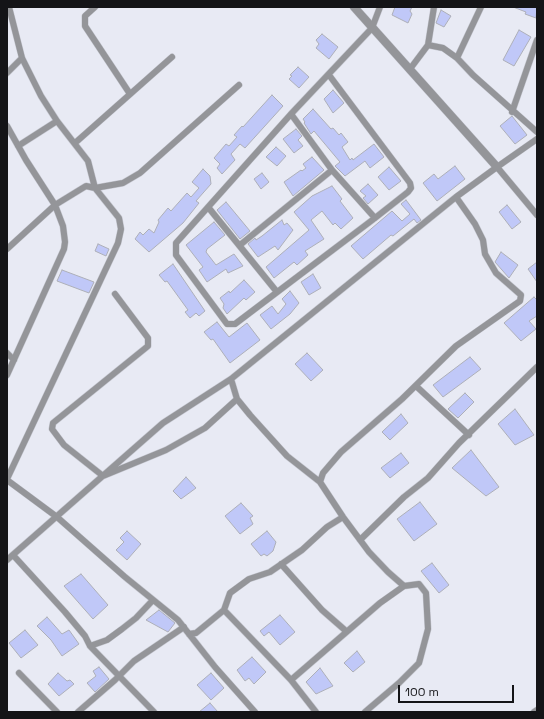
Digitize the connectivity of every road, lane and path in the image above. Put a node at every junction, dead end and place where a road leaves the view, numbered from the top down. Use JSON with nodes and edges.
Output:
{"nodes":[{"id":1,"x":9,"y":7,"type":"edge"},
{"id":2,"x":95,"y":7,"type":"edge"},
{"id":3,"x":349,"y":7,"type":"edge"},
{"id":4,"x":354,"y":7,"type":"edge"},
{"id":5,"x":359,"y":7,"type":"edge"},
{"id":6,"x":380,"y":7,"type":"edge"},
{"id":7,"x":434,"y":7,"type":"edge"},
{"id":8,"x":481,"y":7,"type":"edge"},
{"id":9,"x":369,"y":25,"type":"junction"},
{"id":10,"x":537,"y":40,"type":"edge"},
{"id":11,"x":428,"y":45,"type":"junction"},
{"id":12,"x":172,"y":57,"type":"dead end"},
{"id":13,"x":22,"y":58,"type":"junction"},
{"id":14,"x":457,"y":58,"type":"junction"},
{"id":15,"x":410,"y":69,"type":"junction"},
{"id":16,"x":7,"y":73,"type":"edge"},
{"id":17,"x":329,"y":75,"type":"junction"},
{"id":18,"x":239,"y":85,"type":"dead end"},
{"id":19,"x":130,"y":94,"type":"junction"},
{"id":20,"x":512,"y":112,"type":"junction"},
{"id":21,"x":291,"y":114,"type":"junction"},
{"id":22,"x":57,"y":121,"type":"junction"},
{"id":23,"x":7,"y":126,"type":"edge"},
{"id":24,"x":537,"y":132,"type":"edge"},
{"id":25,"x":537,"y":139,"type":"edge"},
{"id":26,"x":75,"y":143,"type":"junction"},
{"id":27,"x":18,"y":146,"type":"junction"},
{"id":28,"x":497,"y":167,"type":"junction"},
{"id":29,"x":332,"y":170,"type":"junction"},
{"id":30,"x":95,"y":188,"type":"junction"},
{"id":31,"x":456,"y":197,"type":"junction"},
{"id":32,"x":55,"y":205,"type":"junction"},
{"id":33,"x":208,"y":207,"type":"junction"},
{"id":34,"x":537,"y":216,"type":"edge"},
{"id":35,"x":375,"y":218,"type":"junction"},
{"id":36,"x":240,"y":245,"type":"junction"},
{"id":37,"x":7,"y":249,"type":"edge"},
{"id":38,"x":277,"y":292,"type":"junction"},
{"id":39,"x":115,"y":294,"type":"dead end"},
{"id":40,"x":7,"y":353,"type":"edge"},
{"id":41,"x":14,"y":360,"type":"junction"},
{"id":42,"x":537,"y":366,"type":"edge"},
{"id":43,"x":7,"y":375,"type":"edge"},
{"id":44,"x":231,"y":379,"type":"junction"},
{"id":45,"x":416,"y":386,"type":"junction"},
{"id":46,"x":237,"y":399,"type":"junction"},
{"id":47,"x":469,"y":435,"type":"junction"},
{"id":48,"x":103,"y":476,"type":"junction"},
{"id":49,"x":7,"y":479,"type":"edge"},
{"id":50,"x":320,"y":482,"type":"junction"},
{"id":51,"x":57,"y":517,"type":"junction"},
{"id":52,"x":343,"y":517,"type":"junction"},
{"id":53,"x":360,"y":540,"type":"junction"},
{"id":54,"x":13,"y":555,"type":"junction"},
{"id":55,"x":7,"y":560,"type":"edge"},
{"id":56,"x":282,"y":564,"type":"junction"},
{"id":57,"x":404,"y":586,"type":"junction"},
{"id":58,"x":153,"y":600,"type":"junction"},
{"id":59,"x":224,"y":610,"type":"junction"},
{"id":60,"x":184,"y":627,"type":"junction"},
{"id":61,"x":346,"y":631,"type":"junction"},
{"id":62,"x":189,"y":634,"type":"junction"},
{"id":63,"x":90,"y":646,"type":"junction"},
{"id":64,"x":19,"y":674,"type":"dead end"},
{"id":65,"x":119,"y":677,"type":"junction"},
{"id":66,"x":290,"y":680,"type":"junction"},
{"id":67,"x":537,"y":710,"type":"edge"},
{"id":68,"x":57,"y":712,"type":"edge"},
{"id":69,"x":78,"y":712,"type":"edge"},
{"id":70,"x":154,"y":712,"type":"edge"},
{"id":71,"x":255,"y":712,"type":"edge"},
{"id":72,"x":316,"y":712,"type":"edge"},
{"id":73,"x":365,"y":712,"type":"edge"},
{"id":74,"x":534,"y":712,"type":"edge"}],
"edges":[{"from":1,"to":13,"type":"street"},
{"from":2,"to":19,"type":"street"},
{"from":3,"to":9,"type":"street"},
{"from":4,"to":9,"type":"street"},
{"from":5,"to":9,"type":"street"},
{"from":6,"to":9,"type":"street"},
{"from":7,"to":11,"type":"street"},
{"from":8,"to":14,"type":"street"},
{"from":9,"to":15,"type":"street"},
{"from":9,"to":17,"type":"street"},
{"from":10,"to":20,"type":"street"},
{"from":11,"to":14,"type":"street"},
{"from":11,"to":15,"type":"street"},
{"from":12,"to":19,"type":"street"},
{"from":13,"to":16,"type":"street"},
{"from":13,"to":22,"type":"street"},
{"from":14,"to":20,"type":"street"},
{"from":15,"to":28,"type":"street"},
{"from":17,"to":21,"type":"street"},
{"from":17,"to":35,"type":"street"},
{"from":18,"to":30,"type":"street"},
{"from":19,"to":26,"type":"street"},
{"from":20,"to":24,"type":"street"},
{"from":21,"to":29,"type":"street"},
{"from":21,"to":33,"type":"street"},
{"from":22,"to":26,"type":"street"},
{"from":22,"to":27,"type":"street"},
{"from":23,"to":27,"type":"street"},
{"from":25,"to":28,"type":"street"},
{"from":26,"to":30,"type":"street"},
{"from":27,"to":32,"type":"street"},
{"from":28,"to":31,"type":"street"},
{"from":28,"to":34,"type":"street"},
{"from":29,"to":35,"type":"street"},
{"from":29,"to":36,"type":"street"},
{"from":30,"to":32,"type":"street"},
{"from":30,"to":49,"type":"street"},
{"from":31,"to":44,"type":"street"},
{"from":31,"to":45,"type":"street"},
{"from":32,"to":37,"type":"street"},
{"from":32,"to":41,"type":"street"},
{"from":33,"to":36,"type":"street"},
{"from":33,"to":38,"type":"street"},
{"from":35,"to":38,"type":"street"},
{"from":36,"to":38,"type":"street"},
{"from":39,"to":48,"type":"street"},
{"from":40,"to":41,"type":"street"},
{"from":41,"to":43,"type":"street"},
{"from":42,"to":47,"type":"street"},
{"from":44,"to":46,"type":"street"},
{"from":44,"to":48,"type":"street"},
{"from":45,"to":47,"type":"street"},
{"from":45,"to":50,"type":"street"},
{"from":46,"to":48,"type":"street"},
{"from":46,"to":50,"type":"street"},
{"from":47,"to":53,"type":"street"},
{"from":48,"to":51,"type":"street"},
{"from":49,"to":51,"type":"street"},
{"from":50,"to":52,"type":"street"},
{"from":51,"to":54,"type":"street"},
{"from":51,"to":58,"type":"street"},
{"from":52,"to":53,"type":"street"},
{"from":52,"to":56,"type":"street"},
{"from":53,"to":57,"type":"street"},
{"from":54,"to":55,"type":"street"},
{"from":54,"to":63,"type":"street"},
{"from":56,"to":59,"type":"street"},
{"from":56,"to":61,"type":"street"},
{"from":57,"to":61,"type":"street"},
{"from":57,"to":73,"type":"street"},
{"from":58,"to":60,"type":"street"},
{"from":58,"to":63,"type":"street"},
{"from":59,"to":62,"type":"street"},
{"from":59,"to":66,"type":"street"},
{"from":60,"to":62,"type":"street"},
{"from":60,"to":65,"type":"street"},
{"from":61,"to":66,"type":"street"},
{"from":62,"to":71,"type":"street"},
{"from":63,"to":65,"type":"street"},
{"from":64,"to":68,"type":"street"},
{"from":65,"to":69,"type":"street"},
{"from":65,"to":70,"type":"street"},
{"from":66,"to":72,"type":"street"},
{"from":67,"to":74,"type":"street"}]}
